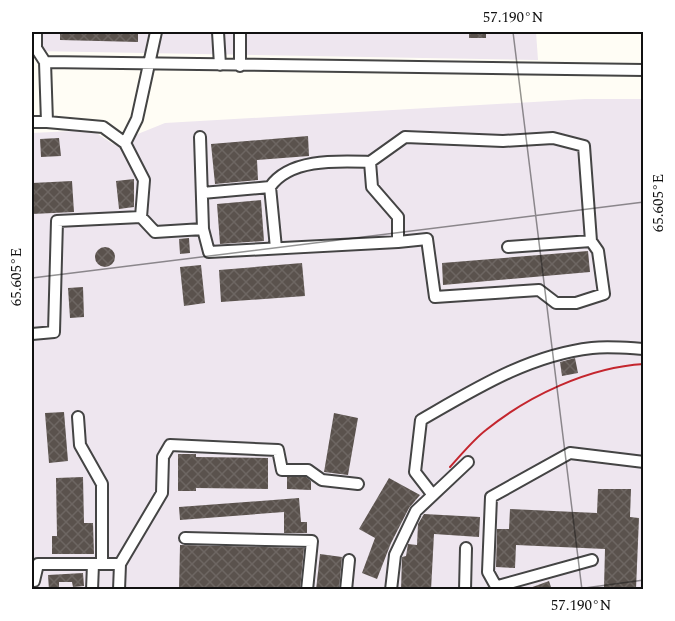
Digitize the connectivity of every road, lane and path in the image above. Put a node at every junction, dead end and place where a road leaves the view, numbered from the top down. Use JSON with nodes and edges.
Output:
{"nodes":[{"id":1,"x":36,"y":32,"type":"edge"},
{"id":2,"x":156,"y":32,"type":"edge"},
{"id":3,"x":218,"y":32,"type":"edge"},
{"id":4,"x":225,"y":32,"type":"edge"},
{"id":5,"x":240,"y":32,"type":"edge"},
{"id":6,"x":34,"y":46,"type":"edge"},
{"id":7,"x":45,"y":62,"type":"junction"},
{"id":8,"x":220,"y":62,"type":"junction"},
{"id":9,"x":148,"y":65,"type":"junction"},
{"id":10,"x":240,"y":66,"type":"junction"},
{"id":11,"x":644,"y":70,"type":"edge"},
{"id":12,"x":32,"y":122,"type":"edge"},
{"id":13,"x":46,"y":122,"type":"junction"},
{"id":14,"x":200,"y":137,"type":"dead end"},
{"id":15,"x":125,"y":143,"type":"junction"},
{"id":16,"x":370,"y":162,"type":"junction"},
{"id":17,"x":270,"y":187,"type":"junction"},
{"id":18,"x":202,"y":193,"type":"junction"},
{"id":19,"x":141,"y":217,"type":"junction"},
{"id":20,"x":203,"y":229,"type":"junction"},
{"id":21,"x":591,"y":241,"type":"junction"},
{"id":22,"x":398,"y":242,"type":"junction"},
{"id":23,"x":508,"y":247,"type":"dead end"},
{"id":24,"x":276,"y":248,"type":"junction"},
{"id":25,"x":32,"y":334,"type":"edge"},
{"id":26,"x":644,"y":349,"type":"edge"},
{"id":27,"x":78,"y":417,"type":"dead end"},
{"id":28,"x":468,"y":462,"type":"dead end"},
{"id":29,"x":644,"y":462,"type":"edge"},
{"id":30,"x":358,"y":484,"type":"dead end"},
{"id":31,"x":432,"y":494,"type":"junction"},
{"id":32,"x":185,"y":538,"type":"dead end"},
{"id":33,"x":466,"y":548,"type":"dead end"},
{"id":34,"x":349,"y":560,"type":"dead end"},
{"id":35,"x":592,"y":560,"type":"dead end"},
{"id":36,"x":35,"y":564,"type":"edge"},
{"id":37,"x":98,"y":564,"type":"junction"},
{"id":38,"x":120,"y":564,"type":"junction"},
{"id":39,"x":32,"y":581,"type":"edge"},
{"id":40,"x":498,"y":588,"type":"edge"},
{"id":41,"x":92,"y":590,"type":"edge"},
{"id":42,"x":119,"y":590,"type":"edge"},
{"id":43,"x":307,"y":590,"type":"edge"},
{"id":44,"x":346,"y":590,"type":"edge"},
{"id":45,"x":391,"y":590,"type":"edge"},
{"id":46,"x":465,"y":590,"type":"edge"}],
"edges":[{"from":1,"to":6,"type":"street"},
{"from":2,"to":9,"type":"street"},
{"from":3,"to":8,"type":"street"},
{"from":4,"to":8,"type":"street"},
{"from":5,"to":10,"type":"street"},
{"from":6,"to":7,"type":"street"},
{"from":7,"to":9,"type":"street"},
{"from":7,"to":13,"type":"street"},
{"from":8,"to":9,"type":"street"},
{"from":8,"to":10,"type":"street"},
{"from":9,"to":15,"type":"street"},
{"from":10,"to":11,"type":"street"},
{"from":12,"to":13,"type":"street"},
{"from":13,"to":15,"type":"street"},
{"from":14,"to":18,"type":"street"},
{"from":15,"to":19,"type":"street"},
{"from":16,"to":17,"type":"street"},
{"from":16,"to":21,"type":"street"},
{"from":16,"to":22,"type":"street"},
{"from":17,"to":18,"type":"street"},
{"from":17,"to":24,"type":"street"},
{"from":18,"to":20,"type":"street"},
{"from":19,"to":20,"type":"street"},
{"from":19,"to":25,"type":"street"},
{"from":20,"to":24,"type":"street"},
{"from":21,"to":22,"type":"street"},
{"from":21,"to":23,"type":"street"},
{"from":22,"to":24,"type":"street"},
{"from":26,"to":31,"type":"street"},
{"from":27,"to":37,"type":"street"},
{"from":28,"to":31,"type":"street"},
{"from":29,"to":40,"type":"street"},
{"from":30,"to":38,"type":"street"},
{"from":31,"to":45,"type":"street"},
{"from":32,"to":43,"type":"street"},
{"from":33,"to":46,"type":"street"},
{"from":34,"to":44,"type":"street"},
{"from":35,"to":40,"type":"street"},
{"from":36,"to":37,"type":"street"},
{"from":36,"to":39,"type":"street"},
{"from":37,"to":38,"type":"street"},
{"from":37,"to":41,"type":"street"},
{"from":38,"to":42,"type":"street"}]}
